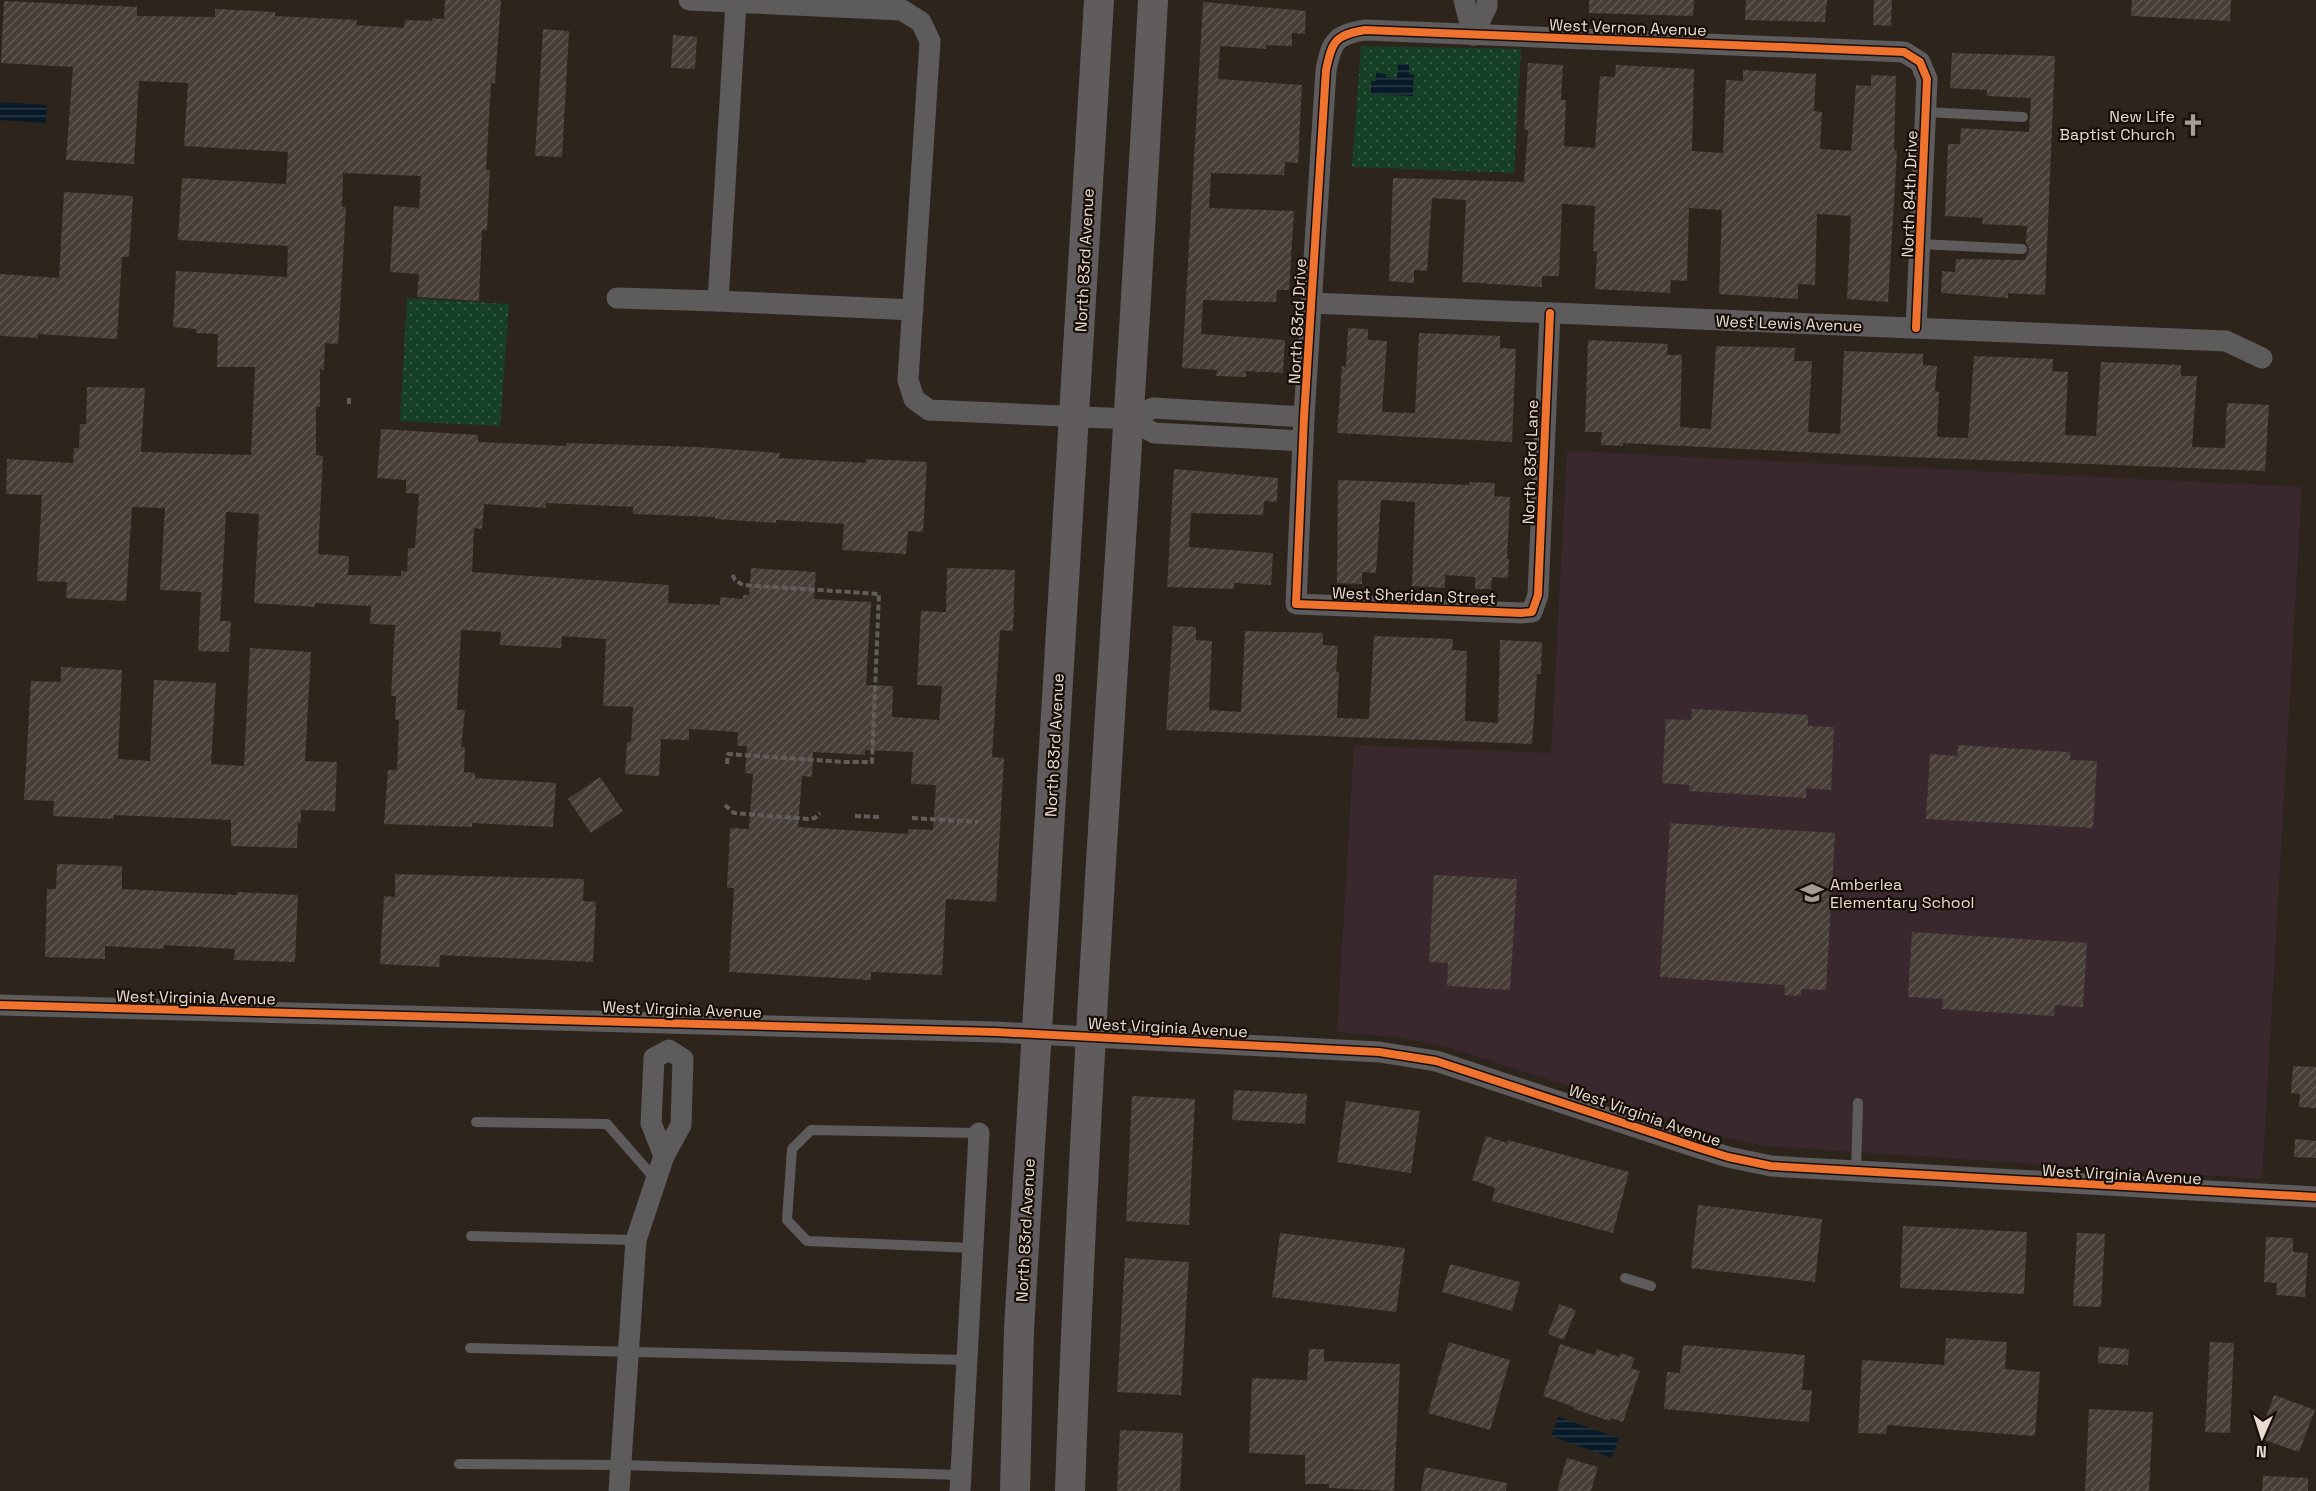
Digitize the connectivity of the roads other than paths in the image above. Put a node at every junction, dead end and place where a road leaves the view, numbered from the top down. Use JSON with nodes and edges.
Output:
{"nodes":[{"id":1,"x":689,"y":0,"type":"edge"},
{"id":2,"x":1099,"y":0,"type":"edge"},
{"id":3,"x":1153,"y":0,"type":"edge"},
{"id":4,"x":1464,"y":0,"type":"edge"},
{"id":5,"x":1487,"y":0,"type":"edge"},
{"id":6,"x":736,"y":3,"type":"junction"},
{"id":7,"x":1473,"y":35,"type":"junction"},
{"id":8,"x":1335,"y":42,"type":"joint"},
{"id":9,"x":1920,"y":62,"type":"joint"},
{"id":10,"x":1925,"y":112,"type":"junction"},
{"id":11,"x":2023,"y":117,"type":"dead end"},
{"id":12,"x":1920,"y":244,"type":"junction"},
{"id":13,"x":2022,"y":249,"type":"dead end"},
{"id":14,"x":617,"y":298,"type":"dead end"},
{"id":15,"x":718,"y":302,"type":"junction"},
{"id":16,"x":1311,"y":303,"type":"junction"},
{"id":17,"x":913,"y":310,"type":"junction"},
{"id":18,"x":1550,"y":313,"type":"junction"},
{"id":19,"x":1916,"y":328,"type":"junction"},
{"id":20,"x":2262,"y":358,"type":"dead end"},
{"id":21,"x":1225,"y":412,"type":"junction"},
{"id":22,"x":1074,"y":416,"type":"junction"},
{"id":23,"x":1304,"y":417,"type":"junction"},
{"id":24,"x":1130,"y":419,"type":"junction"},
{"id":25,"x":1224,"y":437,"type":"junction"},
{"id":26,"x":1304,"y":441,"type":"junction"},
{"id":27,"x":1296,"y":604,"type":"joint"},
{"id":28,"x":1532,"y":612,"type":"joint"},
{"id":29,"x":0,"y":1005,"type":"edge"},
{"id":30,"x":669,"y":1022,"type":"junction"},
{"id":31,"x":1036,"y":1034,"type":"junction"},
{"id":32,"x":1091,"y":1037,"type":"junction"},
{"id":33,"x":669,"y":1050,"type":"junction"},
{"id":34,"x":1858,"y":1103,"type":"dead end"},
{"id":35,"x":476,"y":1122,"type":"dead end"},
{"id":36,"x":979,"y":1133,"type":"joint"},
{"id":37,"x":664,"y":1156,"type":"junction"},
{"id":38,"x":1856,"y":1171,"type":"junction"},
{"id":39,"x":656,"y":1180,"type":"junction"},
{"id":40,"x":2316,"y":1197,"type":"edge"},
{"id":41,"x":471,"y":1236,"type":"dead end"},
{"id":42,"x":636,"y":1240,"type":"junction"},
{"id":43,"x":973,"y":1248,"type":"junction"},
{"id":44,"x":1625,"y":1278,"type":"dead end"},
{"id":45,"x":1651,"y":1286,"type":"dead end"},
{"id":46,"x":470,"y":1348,"type":"dead end"},
{"id":47,"x":628,"y":1353,"type":"junction"},
{"id":48,"x":967,"y":1360,"type":"junction"},
{"id":49,"x":459,"y":1464,"type":"dead end"},
{"id":50,"x":621,"y":1465,"type":"junction"},
{"id":51,"x":960,"y":1483,"type":"edge"},
{"id":52,"x":619,"y":1491,"type":"edge"},
{"id":53,"x":1015,"y":1491,"type":"edge"},
{"id":54,"x":1070,"y":1491,"type":"edge"}],
"edges":[{"from":1,"to":6,"type":"street"},
{"from":2,"to":22,"type":"main road","name":"North 83rd Avenue"},
{"from":3,"to":24,"type":"main road"},
{"from":4,"to":7,"type":"street"},
{"from":5,"to":7,"type":"street"},
{"from":6,"to":15,"type":"street"},
{"from":6,"to":17,"type":"street"},
{"from":7,"to":8,"type":"street","name":"West Vernon Avenue"},
{"from":7,"to":9,"type":"street","name":"West Vernon Avenue"},
{"from":8,"to":16,"type":"street","name":"North 83rd Drive"},
{"from":9,"to":10,"type":"street","name":"North 84th Drive"},
{"from":10,"to":11,"type":"lane"},
{"from":10,"to":12,"type":"street","name":"North 84th Drive"},
{"from":12,"to":13,"type":"lane"},
{"from":12,"to":19,"type":"street","name":"North 84th Drive"},
{"from":14,"to":15,"type":"street"},
{"from":15,"to":17,"type":"street"},
{"from":16,"to":18,"type":"street","name":"West Lewis Avenue"},
{"from":16,"to":23,"type":"street","name":"North 83rd Drive"},
{"from":17,"to":22,"type":"street"},
{"from":18,"to":19,"type":"street","name":"West Lewis Avenue"},
{"from":18,"to":28,"type":"street","name":"North 83rd Lane"},
{"from":19,"to":20,"type":"street","name":"West Lewis Avenue"},
{"from":21,"to":23,"type":"street"},
{"from":21,"to":24,"type":"street"},
{"from":21,"to":25,"type":"street"},
{"from":22,"to":24,"type":"street"},
{"from":22,"to":31,"type":"main road","name":"North 83rd Avenue"},
{"from":23,"to":26,"type":"street","name":"North 83rd Drive"},
{"from":24,"to":25,"type":"street"},
{"from":24,"to":32,"type":"main road"},
{"from":25,"to":26,"type":"street"},
{"from":26,"to":27,"type":"street","name":"North 83rd Drive"},
{"from":27,"to":28,"type":"street","name":"West Sheridan Street"},
{"from":29,"to":30,"type":"street","name":"West Virginia Avenue"},
{"from":30,"to":31,"type":"street","name":"West Virginia Avenue"},
{"from":30,"to":33,"type":"street"},
{"from":31,"to":32,"type":"street","name":"West Virginia Avenue"},
{"from":31,"to":53,"type":"main road","name":"North 83rd Avenue"},
{"from":32,"to":38,"type":"street","name":"West Virginia Avenue"},
{"from":32,"to":54,"type":"main road"},
{"from":33,"to":37,"type":"street"},
{"from":33,"to":37,"type":"street"},
{"from":34,"to":38,"type":"lane"},
{"from":35,"to":39,"type":"lane"},
{"from":36,"to":43,"type":"street"},
{"from":36,"to":43,"type":"lane"},
{"from":37,"to":39,"type":"street"},
{"from":38,"to":40,"type":"street","name":"West Virginia Avenue"},
{"from":39,"to":42,"type":"street"},
{"from":41,"to":42,"type":"lane"},
{"from":42,"to":47,"type":"street"},
{"from":43,"to":48,"type":"street"},
{"from":44,"to":45,"type":"lane"},
{"from":46,"to":47,"type":"lane"},
{"from":47,"to":48,"type":"lane"},
{"from":47,"to":50,"type":"street"},
{"from":48,"to":51,"type":"street"},
{"from":49,"to":50,"type":"lane"},
{"from":50,"to":51,"type":"lane"},
{"from":50,"to":52,"type":"street"}]}
